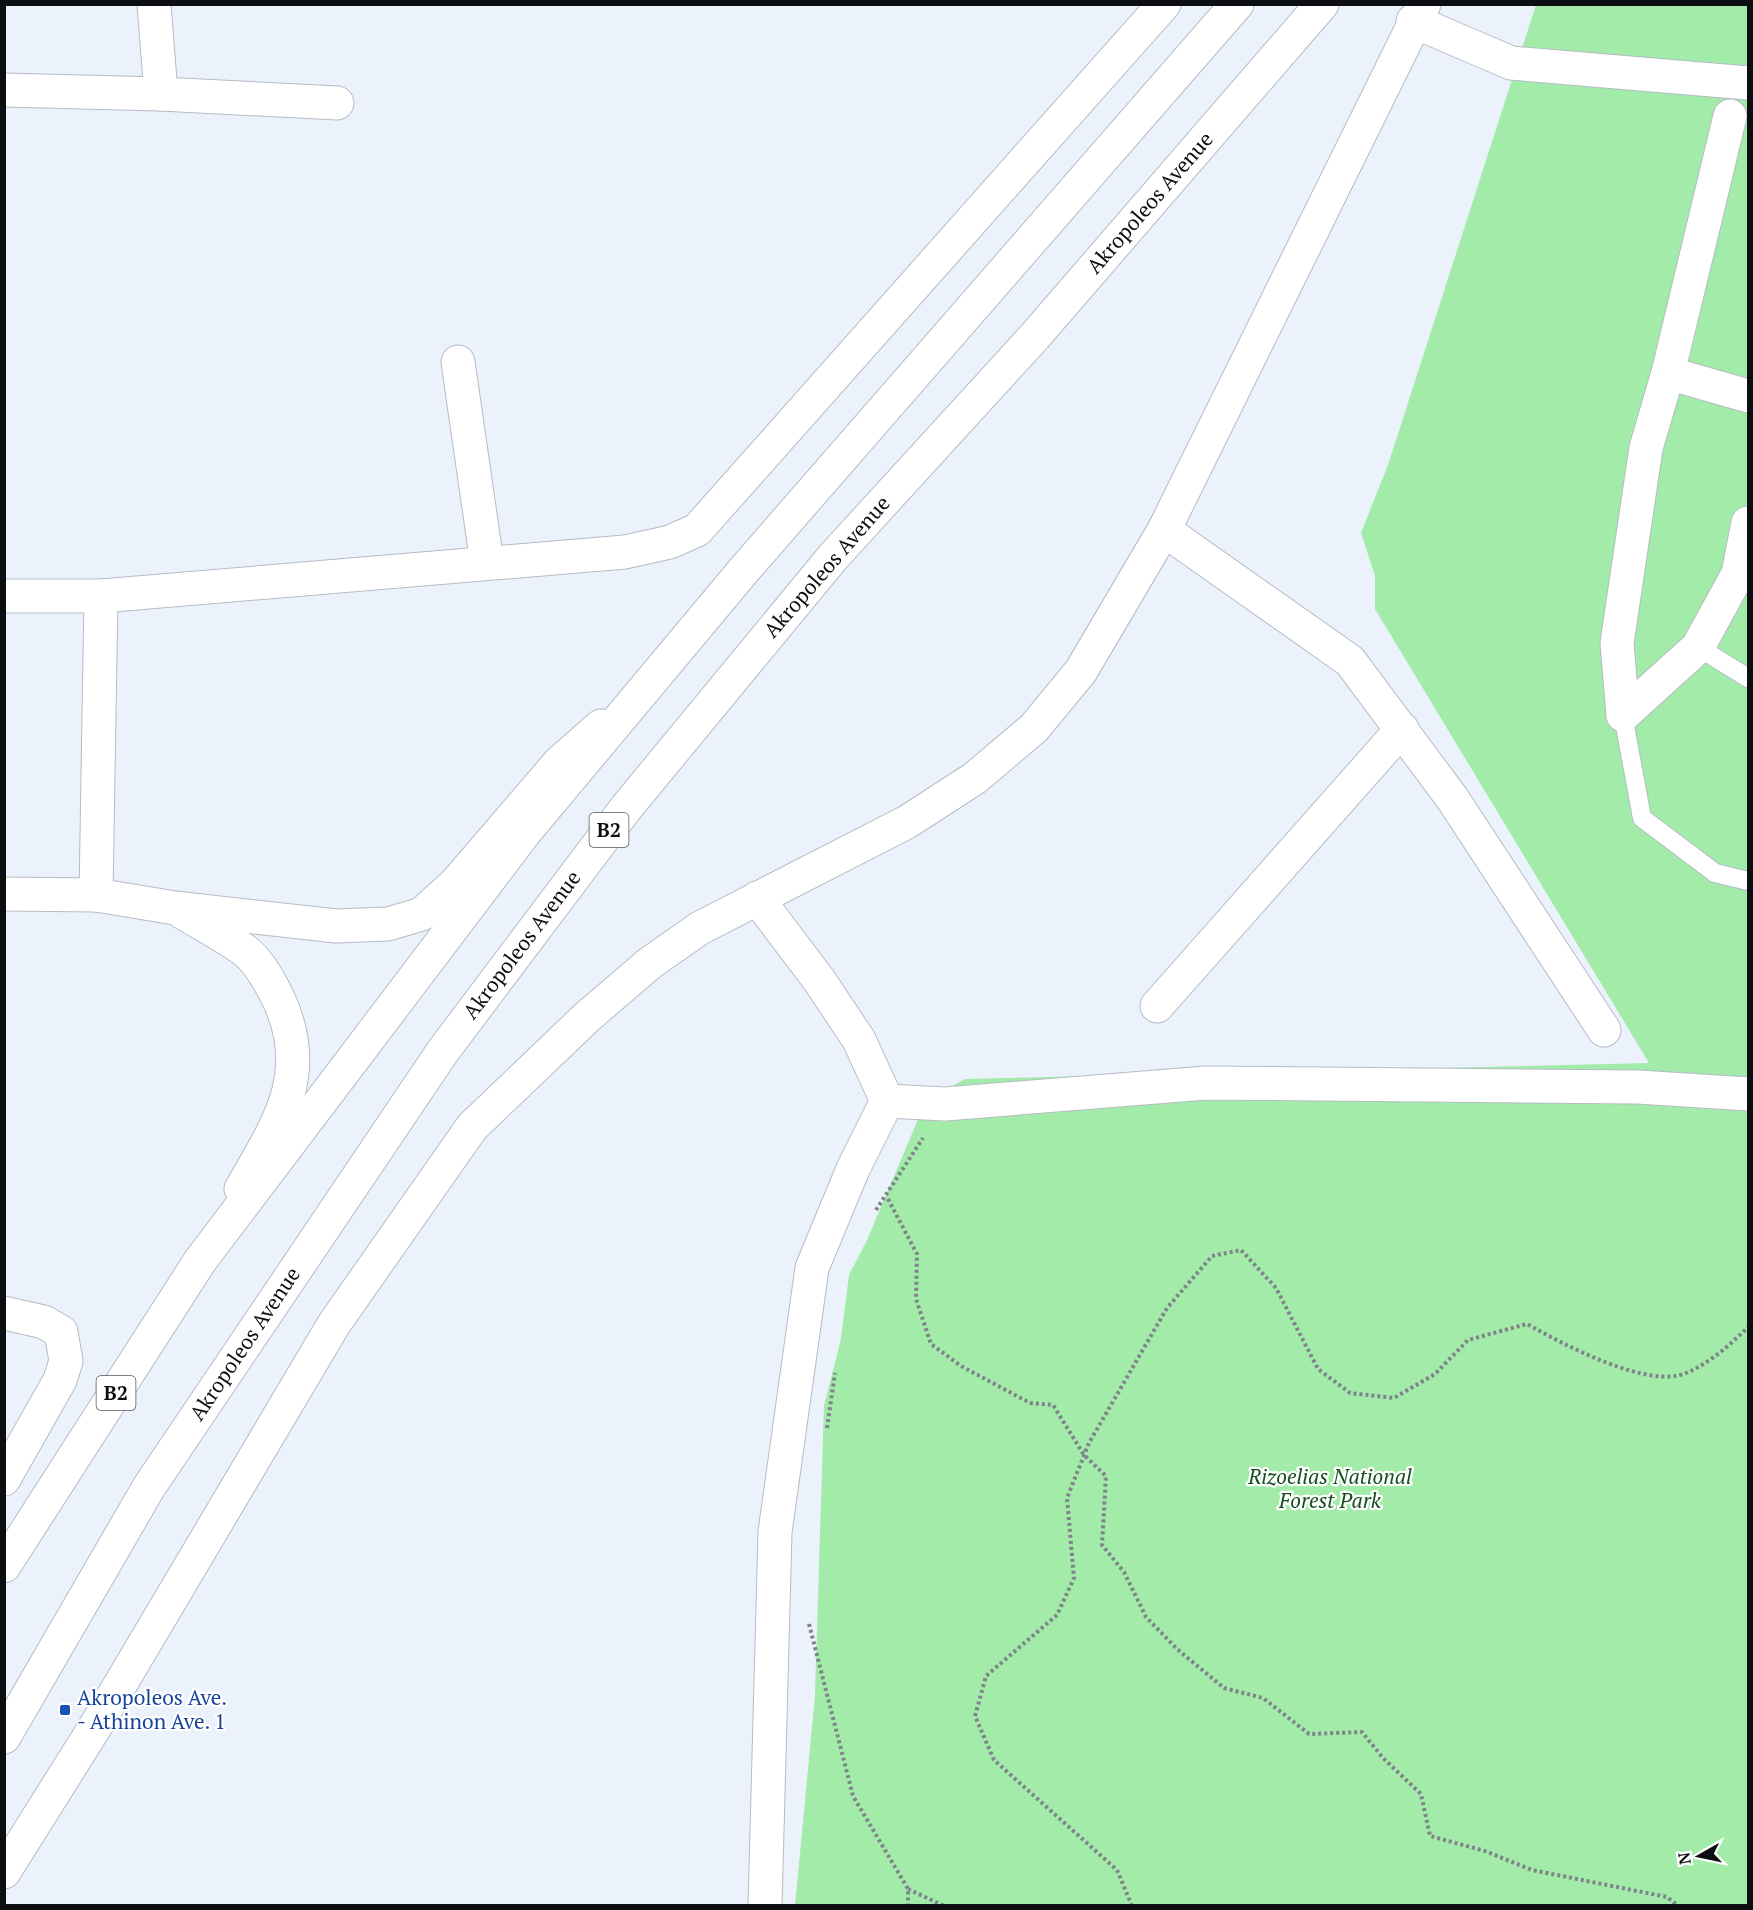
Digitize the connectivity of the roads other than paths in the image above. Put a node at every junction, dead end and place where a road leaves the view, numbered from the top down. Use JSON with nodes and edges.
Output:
{"nodes":[{"id":1,"x":154,"y":4,"type":"edge"},
{"id":2,"x":1164,"y":4,"type":"edge"},
{"id":3,"x":1237,"y":4,"type":"edge"},
{"id":4,"x":1322,"y":4,"type":"edge"},
{"id":5,"x":1419,"y":13,"type":"edge"},
{"id":6,"x":1692,"y":79,"type":"junction"},
{"id":7,"x":1749,"y":83,"type":"edge"},
{"id":8,"x":4,"y":90,"type":"edge"},
{"id":9,"x":161,"y":94,"type":"junction"},
{"id":10,"x":337,"y":103,"type":"dead end"},
{"id":11,"x":1739,"y":124,"type":"edge"},
{"id":12,"x":458,"y":362,"type":"dead end"},
{"id":13,"x":1668,"y":374,"type":"junction"},
{"id":14,"x":1749,"y":396,"type":"edge"},
{"id":15,"x":1749,"y":523,"type":"edge"},
{"id":16,"x":1164,"y":530,"type":"junction"},
{"id":17,"x":487,"y":564,"type":"junction"},
{"id":18,"x":4,"y":596,"type":"edge"},
{"id":19,"x":101,"y":596,"type":"junction"},
{"id":20,"x":1698,"y":647,"type":"junction"},
{"id":21,"x":1749,"y":678,"type":"edge"},
{"id":22,"x":645,"y":687,"type":"junction"},
{"id":23,"x":1623,"y":716,"type":"junction"},
{"id":24,"x":1402,"y":729,"type":"junction"},
{"id":25,"x":1749,"y":881,"type":"edge"},
{"id":26,"x":4,"y":894,"type":"edge"},
{"id":27,"x":96,"y":895,"type":"junction"},
{"id":28,"x":757,"y":898,"type":"junction"},
{"id":29,"x":175,"y":908,"type":"junction"},
{"id":30,"x":1157,"y":1006,"type":"dead end"},
{"id":31,"x":1604,"y":1030,"type":"dead end"},
{"id":32,"x":1749,"y":1094,"type":"edge"},
{"id":33,"x":887,"y":1101,"type":"junction"},
{"id":34,"x":200,"y":1261,"type":"junction"},
{"id":35,"x":4,"y":1313,"type":"edge"},
{"id":36,"x":4,"y":1479,"type":"edge"},
{"id":37,"x":4,"y":1566,"type":"edge"},
{"id":38,"x":4,"y":1737,"type":"edge"},
{"id":39,"x":4,"y":1872,"type":"edge"},
{"id":40,"x":765,"y":1905,"type":"edge"}],
"edges":[{"from":1,"to":9,"type":"main road"},
{"from":2,"to":17,"type":"main road"},
{"from":3,"to":22,"type":"main road","number":"B2"},
{"from":4,"to":38,"type":"main road","name":"Akropoleos Avenue","number":"B2"},
{"from":5,"to":6,"type":"main road"},
{"from":5,"to":16,"type":"main road"},
{"from":6,"to":7,"type":"main road"},
{"from":6,"to":11,"type":"main road"},
{"from":8,"to":9,"type":"main road"},
{"from":9,"to":10,"type":"main road"},
{"from":11,"to":13,"type":"main road"},
{"from":12,"to":17,"type":"main road"},
{"from":13,"to":14,"type":"main road"},
{"from":13,"to":23,"type":"main road"},
{"from":15,"to":20,"type":"main road"},
{"from":16,"to":24,"type":"main road"},
{"from":16,"to":28,"type":"main road"},
{"from":17,"to":19,"type":"main road"},
{"from":18,"to":19,"type":"main road"},
{"from":19,"to":27,"type":"main road"},
{"from":20,"to":21,"type":"lane"},
{"from":20,"to":23,"type":"main road"},
{"from":22,"to":29,"type":"main road"},
{"from":22,"to":34,"type":"main road","number":"B2"},
{"from":23,"to":25,"type":"lane"},
{"from":24,"to":30,"type":"main road"},
{"from":24,"to":31,"type":"main road"},
{"from":26,"to":27,"type":"main road"},
{"from":27,"to":29,"type":"main road"},
{"from":28,"to":33,"type":"main road"},
{"from":28,"to":39,"type":"main road"},
{"from":29,"to":34,"type":"main road"},
{"from":32,"to":33,"type":"main road"},
{"from":33,"to":40,"type":"main road"},
{"from":34,"to":37,"type":"main road","number":"B2"},
{"from":35,"to":36,"type":"main road"}]}
